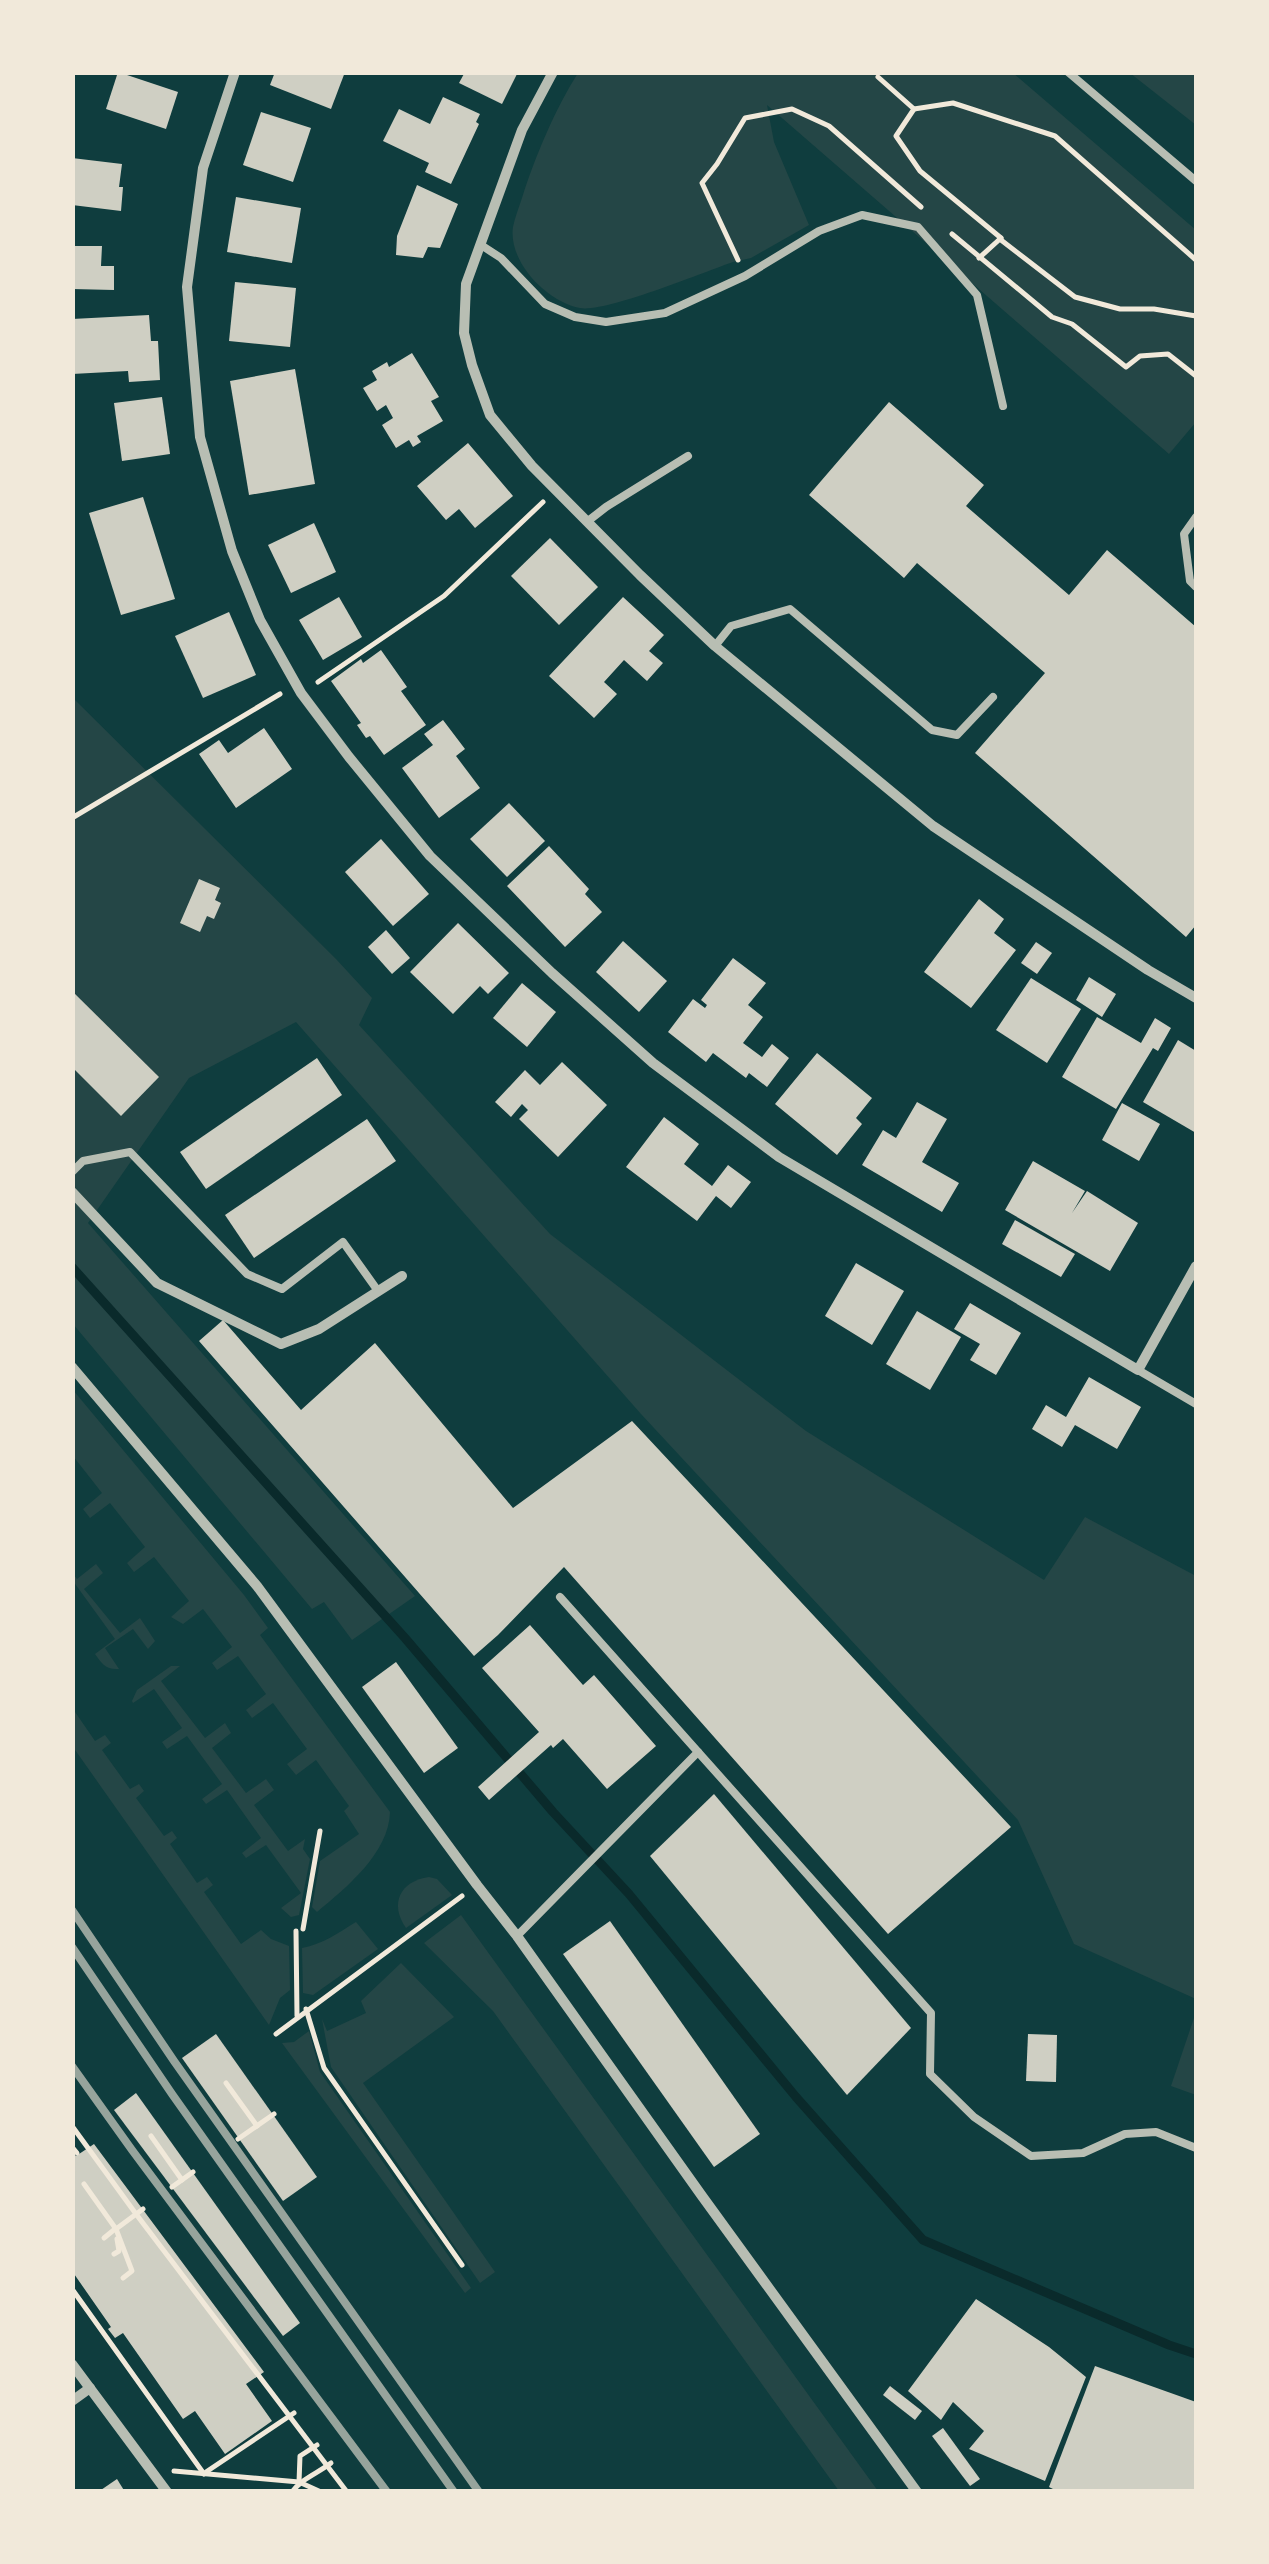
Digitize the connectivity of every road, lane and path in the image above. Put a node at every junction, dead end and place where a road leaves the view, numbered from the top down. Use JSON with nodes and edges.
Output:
{"nodes":[{"id":1,"x":235,"y":72,"type":"edge"},
{"id":2,"x":553,"y":72,"type":"edge"},
{"id":3,"x":1068,"y":72,"type":"edge"},
{"id":4,"x":878,"y":77,"type":"dead end"},
{"id":5,"x":914,"y":108,"type":"junction"},
{"id":6,"x":1196,"y":181,"type":"edge"},
{"id":7,"x":1000,"y":238,"type":"junction"},
{"id":8,"x":481,"y":245,"type":"junction"},
{"id":9,"x":979,"y":258,"type":"dead end"},
{"id":10,"x":1196,"y":260,"type":"edge"},
{"id":11,"x":1196,"y":316,"type":"edge"},
{"id":12,"x":1003,"y":406,"type":"dead end"},
{"id":13,"x":688,"y":456,"type":"dead end"},
{"id":14,"x":556,"y":490,"type":"junction"},
{"id":15,"x":1196,"y":517,"type":"edge"},
{"id":16,"x":588,"y":521,"type":"junction"},
{"id":17,"x":1196,"y":587,"type":"edge"},
{"id":18,"x":715,"y":646,"type":"junction"},
{"id":19,"x":317,"y":683,"type":"dead end"},
{"id":20,"x":283,"y":692,"type":"dead end"},
{"id":21,"x":993,"y":696,"type":"dead end"},
{"id":22,"x":72,"y":818,"type":"edge"},
{"id":23,"x":1196,"y":998,"type":"edge"},
{"id":24,"x":72,"y":1172,"type":"edge"},
{"id":25,"x":72,"y":1192,"type":"edge"},
{"id":26,"x":1196,"y":1266,"type":"edge"},
{"id":27,"x":402,"y":1276,"type":"dead end"},
{"id":28,"x":378,"y":1291,"type":"junction"},
{"id":29,"x":72,"y":1367,"type":"edge"},
{"id":30,"x":1138,"y":1370,"type":"junction"},
{"id":31,"x":1196,"y":1404,"type":"edge"},
{"id":32,"x":560,"y":1597,"type":"dead end"},
{"id":33,"x":698,"y":1752,"type":"junction"},
{"id":34,"x":320,"y":1831,"type":"dead end"},
{"id":35,"x":477,"y":1885,"type":"junction"},
{"id":36,"x":517,"y":1936,"type":"junction"},
{"id":37,"x":306,"y":2010,"type":"junction"},
{"id":38,"x":298,"y":2016,"type":"junction"},
{"id":39,"x":276,"y":2034,"type":"dead end"},
{"id":40,"x":226,"y":2083,"type":"dead end"},
{"id":41,"x":274,"y":2114,"type":"dead end"},
{"id":42,"x":72,"y":2126,"type":"edge"},
{"id":43,"x":257,"y":2126,"type":"junction"},
{"id":44,"x":152,"y":2136,"type":"dead end"},
{"id":45,"x":238,"y":2139,"type":"dead end"},
{"id":46,"x":1196,"y":2148,"type":"edge"},
{"id":47,"x":194,"y":2172,"type":"dead end"},
{"id":48,"x":182,"y":2180,"type":"junction"},
{"id":49,"x":84,"y":2184,"type":"dead end"},
{"id":50,"x":172,"y":2188,"type":"dead end"},
{"id":51,"x":143,"y":2209,"type":"dead end"},
{"id":52,"x":136,"y":2214,"type":"junction"},
{"id":53,"x":116,"y":2229,"type":"junction"},
{"id":54,"x":104,"y":2238,"type":"dead end"},
{"id":55,"x":114,"y":2254,"type":"dead end"},
{"id":56,"x":462,"y":2264,"type":"dead end"},
{"id":57,"x":123,"y":2278,"type":"dead end"},
{"id":58,"x":72,"y":2290,"type":"edge"},
{"id":59,"x":72,"y":2364,"type":"edge"},
{"id":60,"x":90,"y":2388,"type":"junction"},
{"id":61,"x":72,"y":2402,"type":"edge"},
{"id":62,"x":291,"y":2415,"type":"junction"},
{"id":63,"x":315,"y":2446,"type":"junction"},
{"id":64,"x":329,"y":2465,"type":"junction"},
{"id":65,"x":204,"y":2474,"type":"junction"},
{"id":66,"x":299,"y":2482,"type":"junction"},
{"id":67,"x":168,"y":2491,"type":"edge"},
{"id":68,"x":292,"y":2492,"type":"edge"},
{"id":69,"x":321,"y":2492,"type":"edge"},
{"id":70,"x":347,"y":2492,"type":"edge"},
{"id":71,"x":917,"y":2492,"type":"edge"}],
"edges":[{"from":1,"to":30,"type":"street"},
{"from":2,"to":8,"type":"street"},
{"from":3,"to":6,"type":"lane"},
{"from":4,"to":5,"type":"path"},
{"from":5,"to":7,"type":"path"},
{"from":5,"to":10,"type":"path"},
{"from":7,"to":9,"type":"path"},
{"from":7,"to":11,"type":"path"},
{"from":8,"to":12,"type":"lane"},
{"from":8,"to":14,"type":"street"},
{"from":13,"to":16,"type":"lane"},
{"from":14,"to":16,"type":"street"},
{"from":14,"to":19,"type":"path"},
{"from":15,"to":17,"type":"lane"},
{"from":16,"to":18,"type":"street"},
{"from":18,"to":21,"type":"lane"},
{"from":18,"to":23,"type":"street"},
{"from":20,"to":22,"type":"path"},
{"from":24,"to":28,"type":"lane"},
{"from":25,"to":28,"type":"street"},
{"from":26,"to":30,"type":"street"},
{"from":27,"to":28,"type":"street"},
{"from":29,"to":35,"type":"street"},
{"from":30,"to":31,"type":"lane"},
{"from":32,"to":33,"type":"lane"},
{"from":33,"to":36,"type":"lane"},
{"from":33,"to":46,"type":"lane"},
{"from":34,"to":38,"type":"path"},
{"from":35,"to":36,"type":"street"},
{"from":35,"to":37,"type":"path"},
{"from":36,"to":71,"type":"street"},
{"from":37,"to":38,"type":"path"},
{"from":37,"to":56,"type":"path"},
{"from":38,"to":39,"type":"path"},
{"from":40,"to":43,"type":"path"},
{"from":41,"to":43,"type":"path"},
{"from":42,"to":52,"type":"path"},
{"from":43,"to":45,"type":"path"},
{"from":44,"to":48,"type":"path"},
{"from":47,"to":48,"type":"path"},
{"from":48,"to":50,"type":"path"},
{"from":49,"to":53,"type":"path"},
{"from":51,"to":52,"type":"path"},
{"from":52,"to":53,"type":"path"},
{"from":52,"to":62,"type":"path"},
{"from":53,"to":54,"type":"path"},
{"from":53,"to":55,"type":"path"},
{"from":53,"to":57,"type":"path"},
{"from":58,"to":65,"type":"path"},
{"from":59,"to":60,"type":"street"},
{"from":60,"to":61,"type":"street"},
{"from":60,"to":67,"type":"street"},
{"from":62,"to":63,"type":"path"},
{"from":62,"to":65,"type":"path"},
{"from":63,"to":64,"type":"path"},
{"from":63,"to":66,"type":"path"},
{"from":64,"to":66,"type":"path"},
{"from":64,"to":70,"type":"path"},
{"from":65,"to":66,"type":"path"},
{"from":66,"to":68,"type":"path"},
{"from":66,"to":69,"type":"path"}]}
